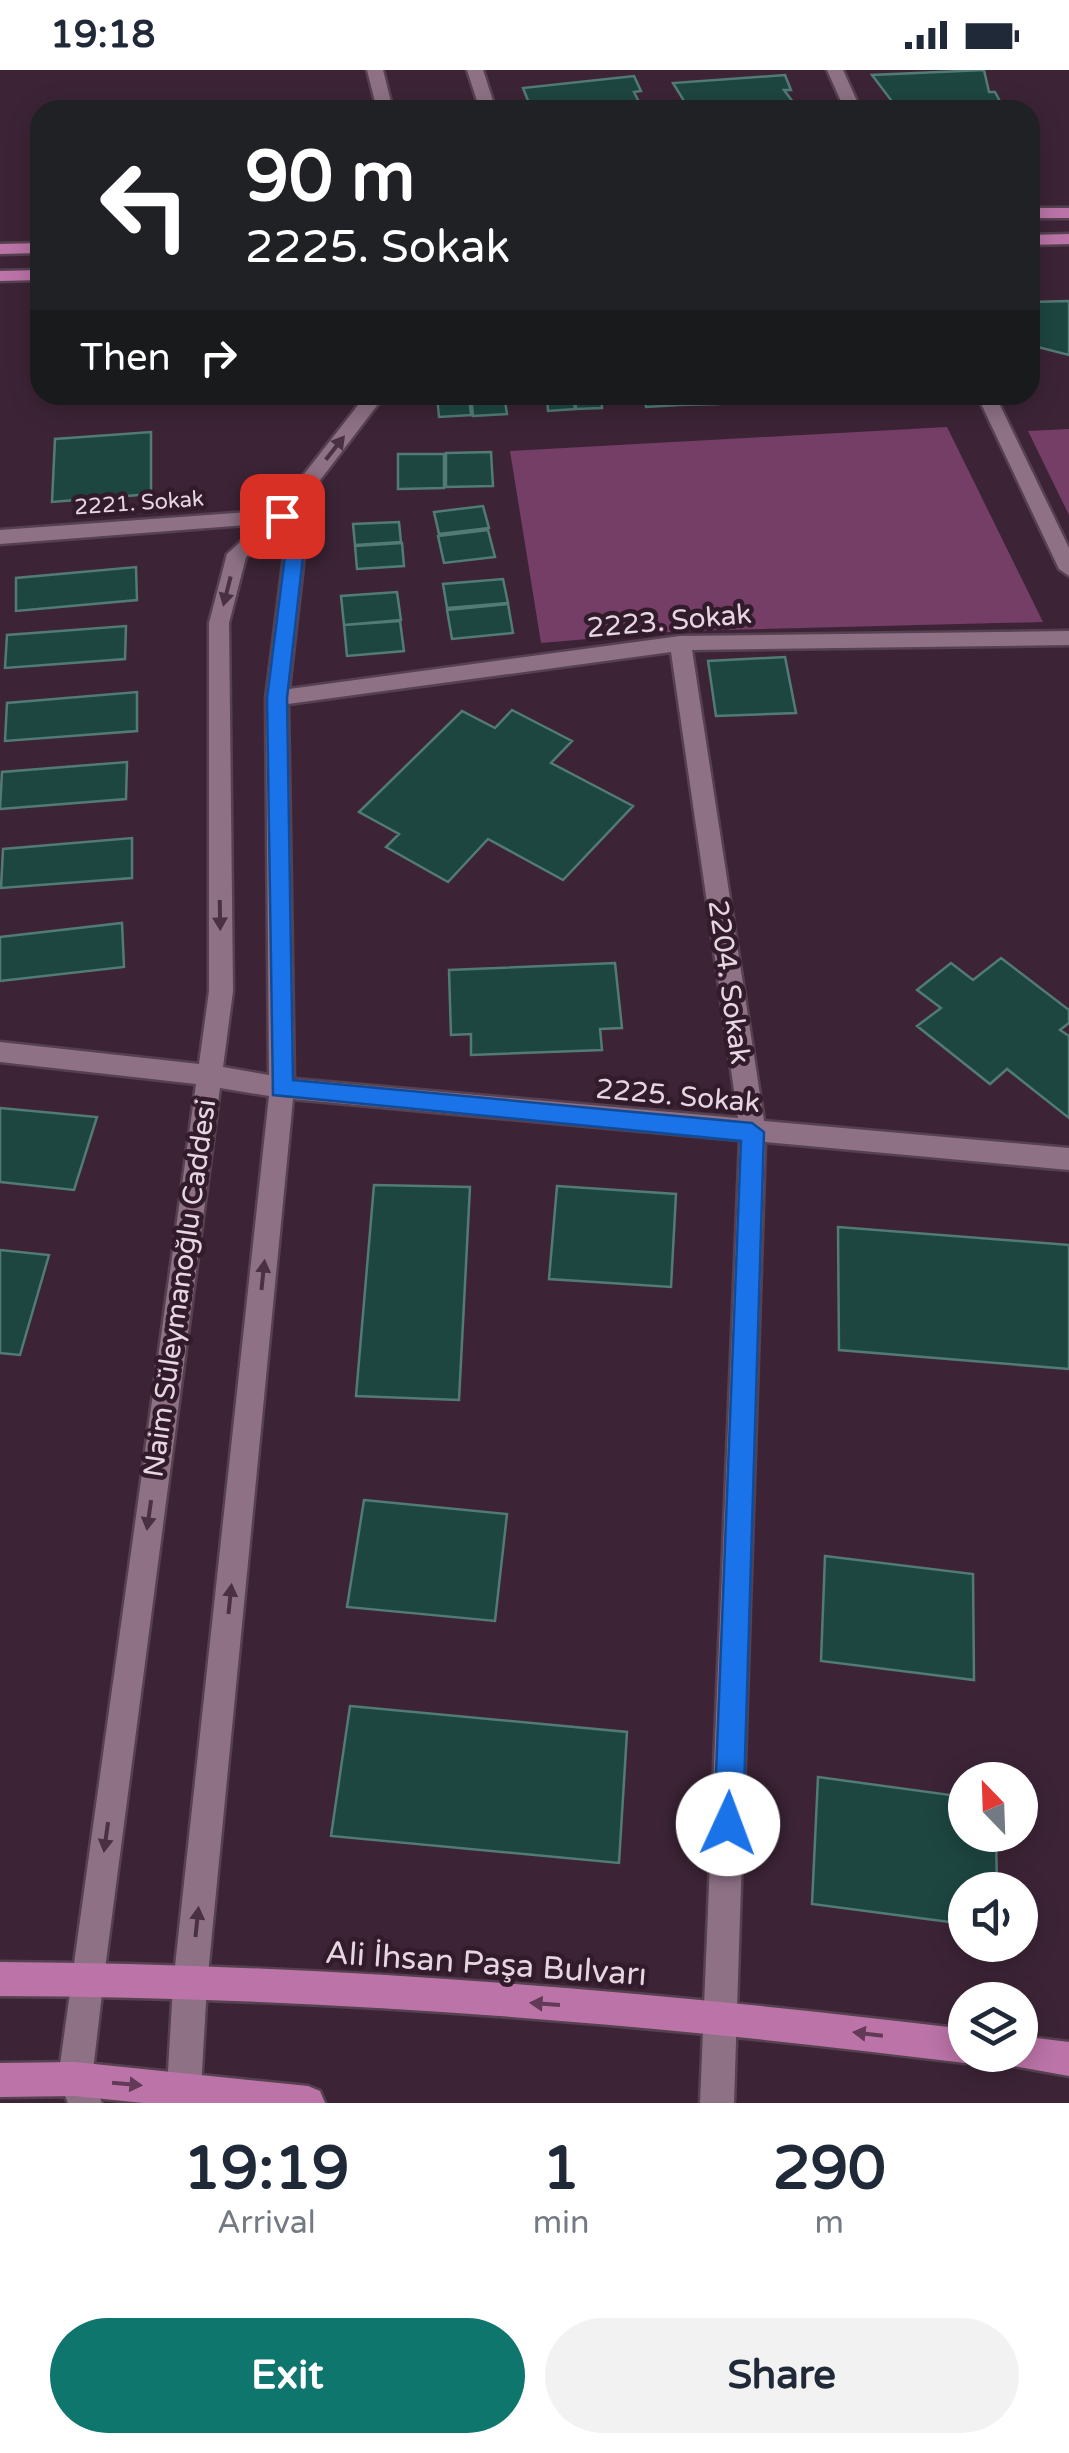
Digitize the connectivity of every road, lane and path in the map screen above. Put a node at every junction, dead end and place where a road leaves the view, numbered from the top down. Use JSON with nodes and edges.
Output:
{"nodes":[{"id":1,"x":376,"y":70,"type":"edge"},
{"id":2,"x":474,"y":70,"type":"edge"},
{"id":3,"x":835,"y":70,"type":"edge"},
{"id":4,"x":383,"y":100,"type":"edge"},
{"id":5,"x":484,"y":100,"type":"edge"},
{"id":6,"x":848,"y":100,"type":"edge"},
{"id":7,"x":1069,"y":212,"type":"edge"},
{"id":8,"x":1040,"y":213,"type":"edge"},
{"id":9,"x":1069,"y":238,"type":"edge"},
{"id":10,"x":1040,"y":239,"type":"edge"},
{"id":11,"x":30,"y":248,"type":"edge"},
{"id":12,"x":0,"y":249,"type":"edge"},
{"id":13,"x":30,"y":274,"type":"edge"},
{"id":14,"x":0,"y":276,"type":"edge"},
{"id":15,"x":368,"y":405,"type":"edge"},
{"id":16,"x":991,"y":405,"type":"edge"},
{"id":17,"x":282,"y":516,"type":"junction"},
{"id":18,"x":0,"y":538,"type":"edge"},
{"id":19,"x":1069,"y":570,"type":"edge"},
{"id":20,"x":1069,"y":638,"type":"edge"},
{"id":21,"x":680,"y":643,"type":"junction"},
{"id":22,"x":277,"y":698,"type":"junction"},
{"id":23,"x":0,"y":1052,"type":"edge"},
{"id":24,"x":207,"y":1075,"type":"junction"},
{"id":25,"x":282,"y":1088,"type":"junction"},
{"id":26,"x":752,"y":1132,"type":"junction"},
{"id":27,"x":1069,"y":1159,"type":"edge"},
{"id":28,"x":87,"y":1978,"type":"junction"},
{"id":29,"x":0,"y":1979,"type":"edge"},
{"id":30,"x":191,"y":1980,"type":"junction"},
{"id":31,"x":722,"y":2016,"type":"junction"},
{"id":32,"x":948,"y":2044,"type":"edge"},
{"id":33,"x":1038,"y":2055,"type":"edge"},
{"id":34,"x":1069,"y":2059,"type":"edge"},
{"id":35,"x":0,"y":2080,"type":"edge"},
{"id":36,"x":80,"y":2091,"type":"edge"},
{"id":37,"x":182,"y":2096,"type":"edge"},
{"id":38,"x":308,"y":2103,"type":"edge"},
{"id":39,"x":717,"y":2103,"type":"edge"}],
"edges":[{"from":1,"to":4,"type":"street"},
{"from":2,"to":5,"type":"street"},
{"from":3,"to":6,"type":"street"},
{"from":7,"to":8,"type":"main road"},
{"from":9,"to":10,"type":"main road"},
{"from":11,"to":12,"type":"main road"},
{"from":13,"to":14,"type":"main road"},
{"from":17,"to":15,"type":"street","name":"Naim Süleymanoğlu Caddesi","one_way":true},
{"from":16,"to":19,"type":"street"},
{"from":17,"to":18,"type":"street","name":"2221. Sokak"},
{"from":17,"to":22,"type":"street"},
{"from":17,"to":24,"type":"street","name":"Naim Süleymanoğlu Caddesi","one_way":true},
{"from":20,"to":21,"type":"street","name":"2223. Sokak"},
{"from":21,"to":22,"type":"street","name":"2223. Sokak"},
{"from":21,"to":26,"type":"street","name":"2204. Sokak"},
{"from":22,"to":25,"type":"street"},
{"from":23,"to":24,"type":"street","name":"2225. Sokak"},
{"from":24,"to":25,"type":"street","name":"2225. Sokak"},
{"from":24,"to":28,"type":"street","name":"Naim Süleymanoğlu Caddesi","one_way":true},
{"from":25,"to":26,"type":"street","name":"2225. Sokak"},
{"from":30,"to":25,"type":"street","one_way":true},
{"from":26,"to":27,"type":"street","name":"2225. Sokak"},
{"from":26,"to":31,"type":"street","name":"2204. Sokak"},
{"from":28,"to":29,"type":"main road","name":"Ali İhsan Paşa Bulvarı"},
{"from":28,"to":30,"type":"main road","name":"Ali İhsan Paşa Bulvarı"},
{"from":28,"to":36,"type":"street","name":"Naim Süleymanoğlu Caddesi"},
{"from":31,"to":30,"type":"main road","name":"Ali İhsan Paşa Bulvarı","one_way":true},
{"from":30,"to":37,"type":"street"},
{"from":32,"to":31,"type":"main road","name":"Ali İhsan Paşa Bulvarı","one_way":true},
{"from":31,"to":39,"type":"street","name":"2204. Sokak"},
{"from":33,"to":34,"type":"main road"},
{"from":35,"to":36,"type":"main road"},
{"from":36,"to":37,"type":"main road","one_way":true},
{"from":37,"to":38,"type":"main road"}]}
